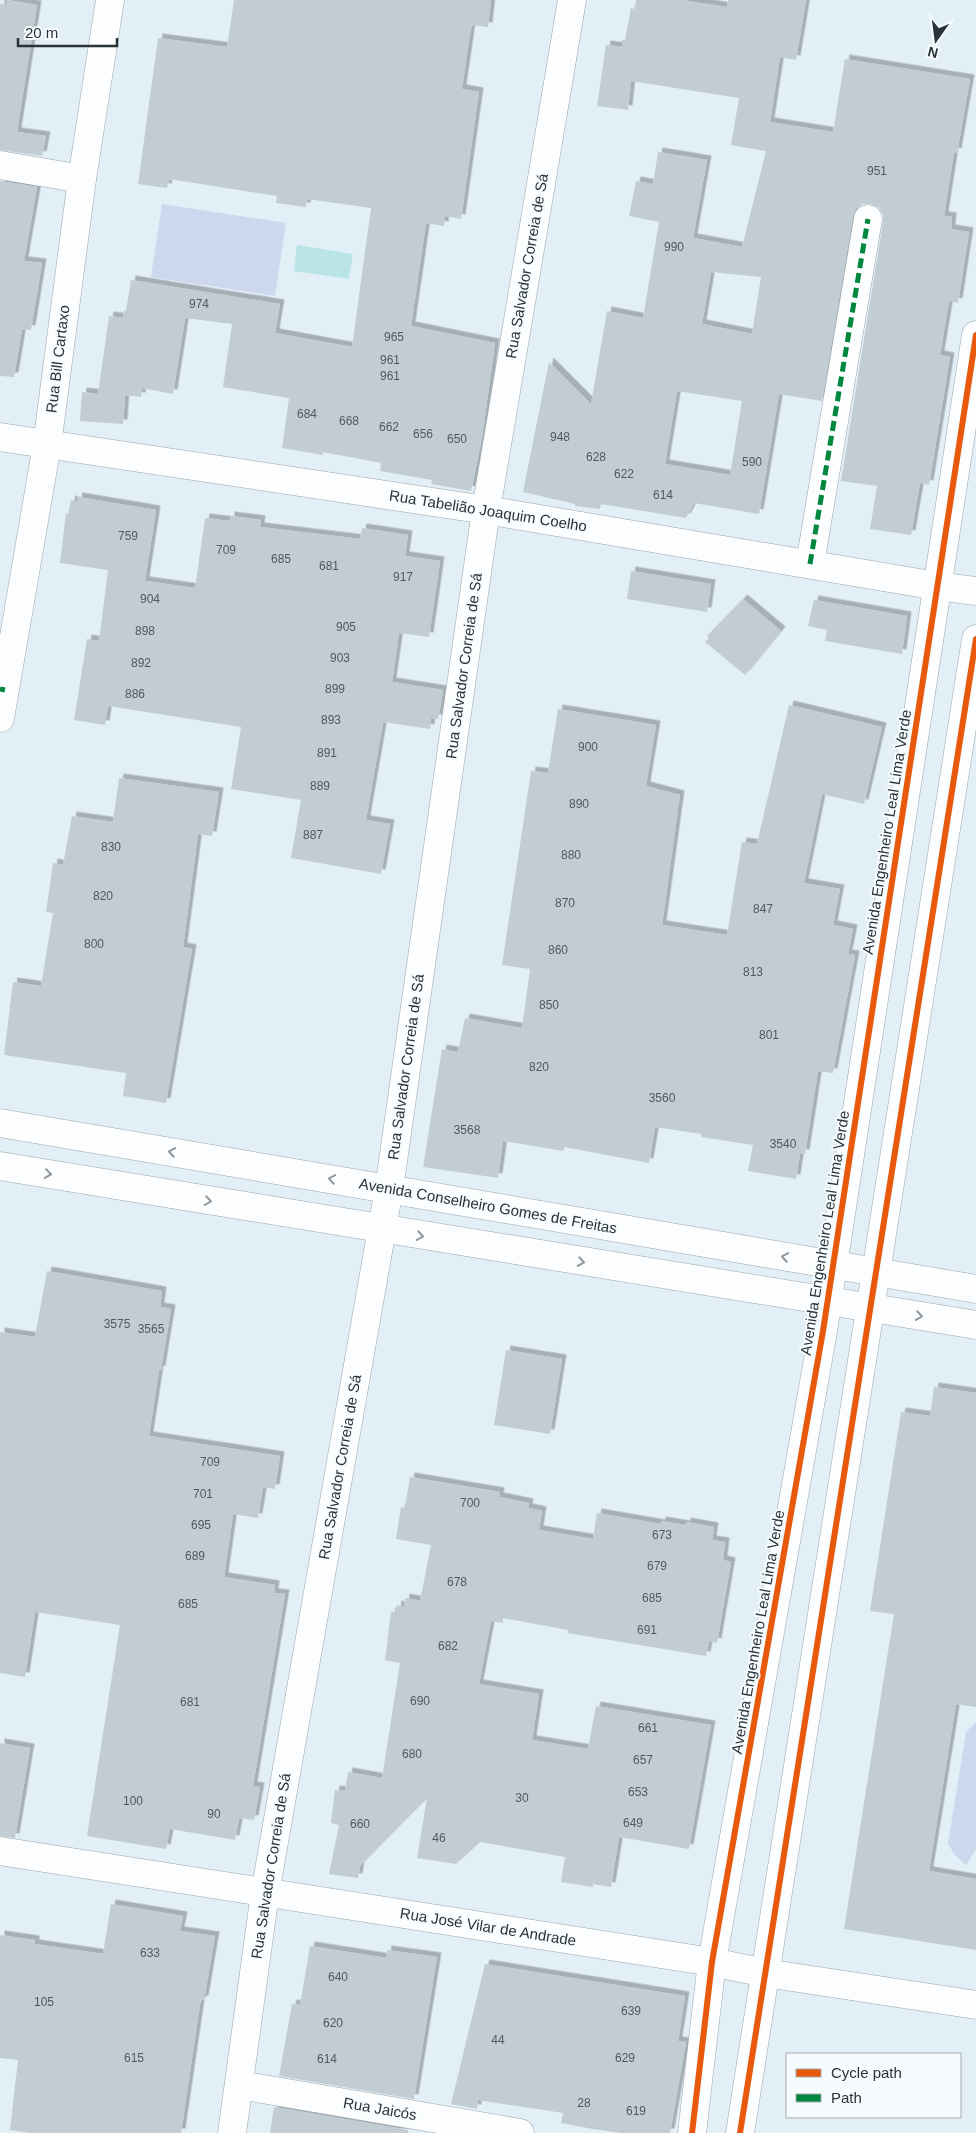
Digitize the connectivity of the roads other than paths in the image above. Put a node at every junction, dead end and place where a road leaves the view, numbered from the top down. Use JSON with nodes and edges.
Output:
{"nodes":[{"id":1,"x":110,"y":0,"type":"edge"},
{"id":2,"x":572,"y":0,"type":"edge"},
{"id":3,"x":0,"y":165,"type":"edge"},
{"id":4,"x":82,"y":179,"type":"junction"},
{"id":5,"x":868,"y":219,"type":"dead end"},
{"id":6,"x":976,"y":335,"type":"edge"},
{"id":7,"x":0,"y":437,"type":"edge"},
{"id":8,"x":47,"y":444,"type":"junction"},
{"id":9,"x":486,"y":510,"type":"junction"},
{"id":10,"x":810,"y":564,"type":"junction"},
{"id":11,"x":937,"y":586,"type":"junction"},
{"id":12,"x":976,"y":591,"type":"edge"},
{"id":13,"x":976,"y":638,"type":"edge"},
{"id":14,"x":2,"y":689,"type":"edge"},
{"id":15,"x":0,"y":718,"type":"edge"},
{"id":16,"x":0,"y":1123,"type":"edge"},
{"id":17,"x":0,"y":1166,"type":"edge"},
{"id":18,"x":389,"y":1189,"type":"junction"},
{"id":19,"x":382,"y":1230,"type":"junction"},
{"id":20,"x":834,"y":1265,"type":"junction"},
{"id":21,"x":876,"y":1273,"type":"junction"},
{"id":22,"x":976,"y":1289,"type":"edge"},
{"id":23,"x":828,"y":1302,"type":"junction"},
{"id":24,"x":871,"y":1308,"type":"junction"},
{"id":25,"x":976,"y":1325,"type":"edge"},
{"id":26,"x":0,"y":1851,"type":"edge"},
{"id":27,"x":265,"y":1892,"type":"junction"},
{"id":28,"x":712,"y":1962,"type":"junction"},
{"id":29,"x":764,"y":1973,"type":"junction"},
{"id":30,"x":976,"y":2005,"type":"edge"},
{"id":31,"x":239,"y":2086,"type":"junction"},
{"id":32,"x":232,"y":2133,"type":"edge"},
{"id":33,"x":520,"y":2133,"type":"edge"},
{"id":34,"x":692,"y":2133,"type":"edge"},
{"id":35,"x":740,"y":2133,"type":"edge"}],
"edges":[{"from":1,"to":4,"type":"street","name":"Rua Bill Cartaxo"},
{"from":2,"to":9,"type":"street","name":"Rua Salvador Correia de Sá"},
{"from":3,"to":4,"type":"street"},
{"from":4,"to":8,"type":"street","name":"Rua Bill Cartaxo"},
{"from":5,"to":10,"type":"street"},
{"from":6,"to":11,"type":"street","name":"Avenida Engenheiro Leal Lima Verde"},
{"from":7,"to":8,"type":"street","name":"Rua Tabelião Joaquim Coelho"},
{"from":8,"to":9,"type":"street","name":"Rua Tabelião Joaquim Coelho"},
{"from":8,"to":14,"type":"street","name":"Rua Bill Cartaxo"},
{"from":9,"to":10,"type":"street","name":"Rua Tabelião Joaquim Coelho"},
{"from":9,"to":18,"type":"street","name":"Rua Salvador Correia de Sá"},
{"from":10,"to":11,"type":"street","name":"Rua Tabelião Joaquim Coelho"},
{"from":11,"to":12,"type":"street","name":"Rua Tabelião Joaquim Coelho"},
{"from":11,"to":20,"type":"street","name":"Avenida Engenheiro Leal Lima Verde"},
{"from":13,"to":21,"type":"street"},
{"from":14,"to":15,"type":"street","name":"Rua Bill Cartaxo"},
{"from":18,"to":16,"type":"street","name":"Avenida Conselheiro Gomes de Freitas","one_way":true},
{"from":17,"to":19,"type":"street","one_way":true},
{"from":18,"to":19,"type":"street","name":"Rua Salvador Correia de Sá"},
{"from":20,"to":18,"type":"street","name":"Avenida Conselheiro Gomes de Freitas","one_way":true},
{"from":19,"to":23,"type":"street","one_way":true},
{"from":19,"to":27,"type":"street","name":"Rua Salvador Correia de Sá"},
{"from":20,"to":21,"type":"street","name":"Avenida Conselheiro Gomes de Freitas"},
{"from":20,"to":23,"type":"street","name":"Avenida Engenheiro Leal Lima Verde"},
{"from":21,"to":22,"type":"street","name":"Avenida Conselheiro Gomes de Freitas"},
{"from":21,"to":24,"type":"street"},
{"from":23,"to":24,"type":"street"},
{"from":23,"to":28,"type":"street","name":"Avenida Engenheiro Leal Lima Verde"},
{"from":24,"to":25,"type":"street","one_way":true},
{"from":24,"to":29,"type":"street"},
{"from":26,"to":27,"type":"street","name":"Rua José Vilar de Andrade"},
{"from":27,"to":28,"type":"street","name":"Rua José Vilar de Andrade"},
{"from":27,"to":31,"type":"street","name":"Rua Salvador Correia de Sá"},
{"from":28,"to":29,"type":"street","name":"Rua José Vilar de Andrade"},
{"from":28,"to":34,"type":"street","name":"Avenida Engenheiro Leal Lima Verde"},
{"from":29,"to":30,"type":"street","name":"Rua José Vilar de Andrade"},
{"from":29,"to":35,"type":"street"},
{"from":31,"to":32,"type":"street","name":"Rua Salvador Correia de Sá"},
{"from":31,"to":33,"type":"street","name":"Rua Jaicós"}]}
